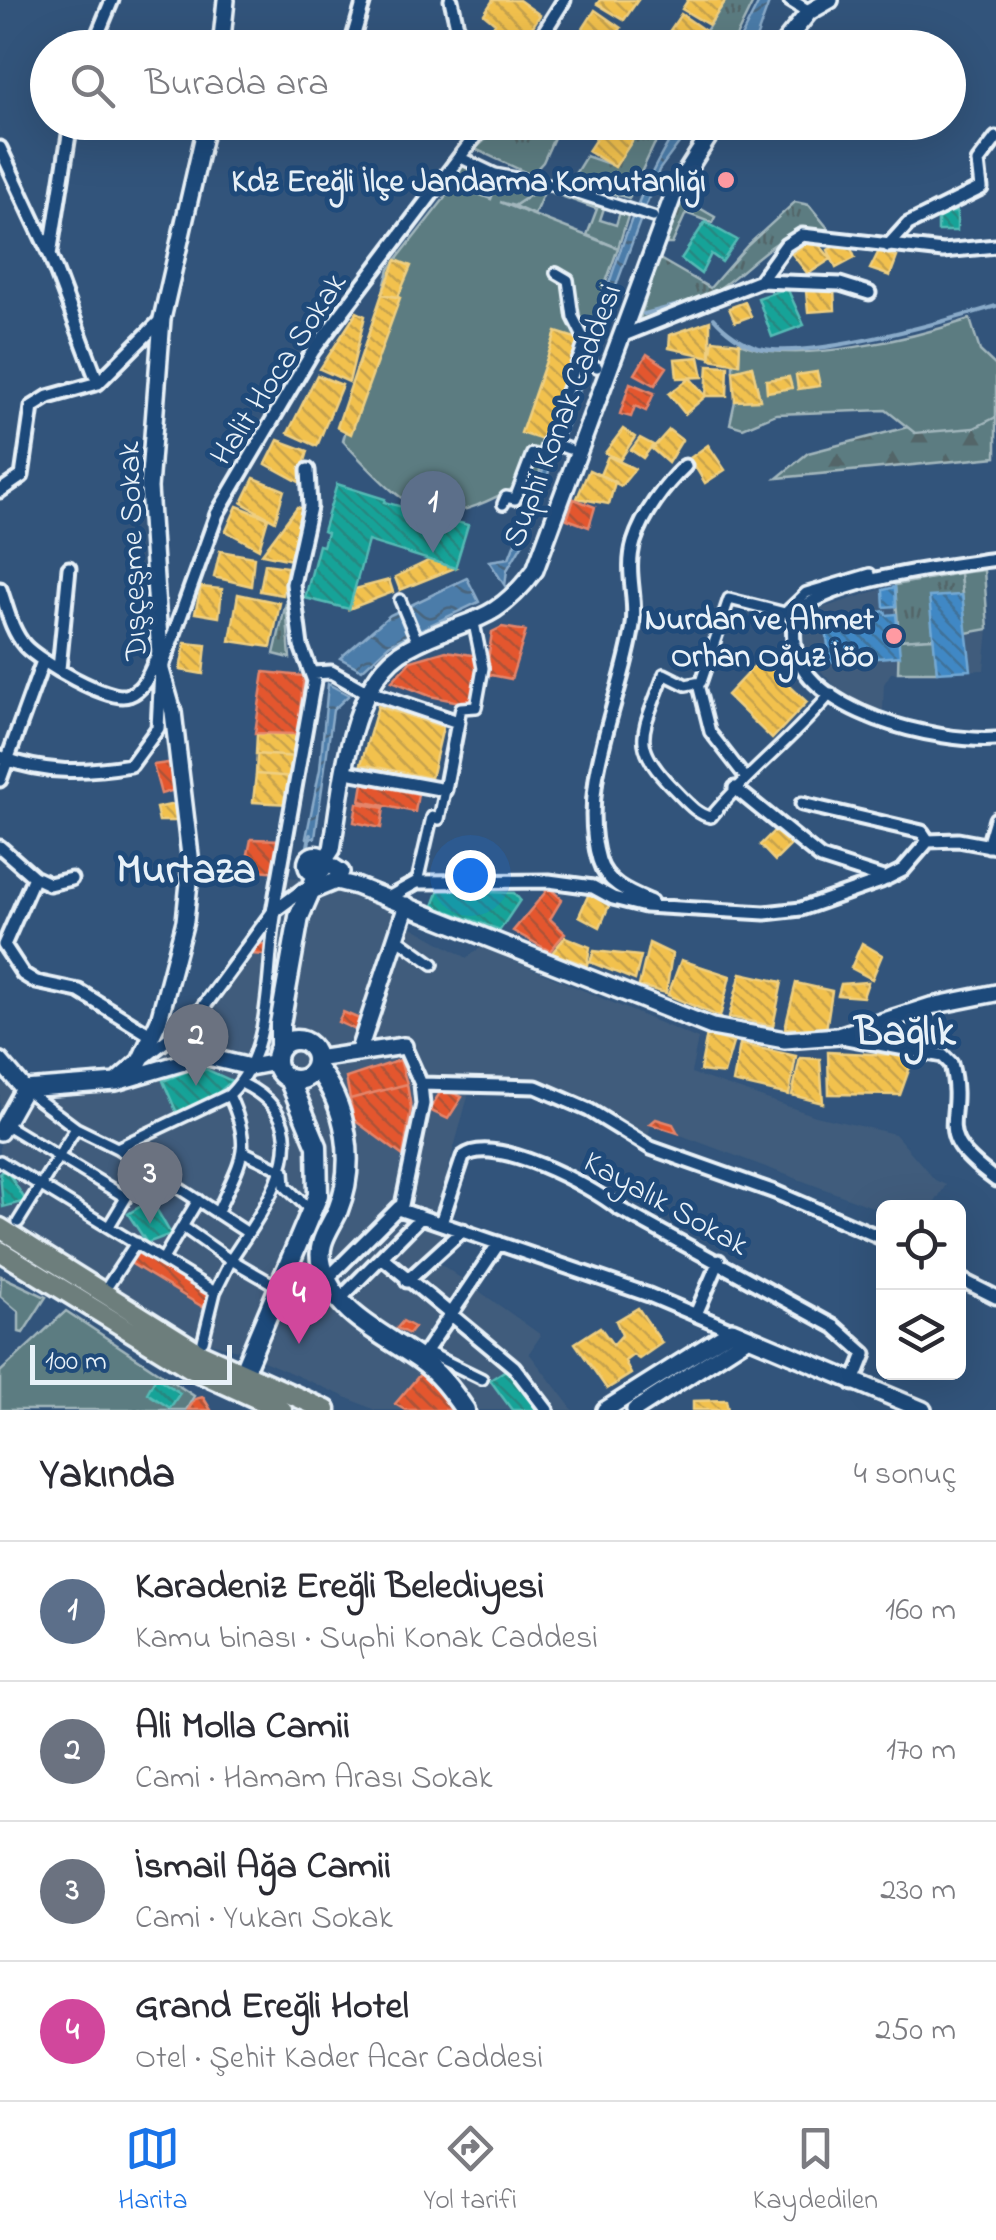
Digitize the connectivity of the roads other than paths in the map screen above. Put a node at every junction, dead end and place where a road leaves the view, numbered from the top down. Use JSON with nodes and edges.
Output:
{"nodes":[{"id":1,"x":112,"y":0,"type":"edge"},
{"id":2,"x":226,"y":0,"type":"edge"},
{"id":3,"x":364,"y":0,"type":"edge"},
{"id":4,"x":451,"y":0,"type":"edge"},
{"id":5,"x":564,"y":0,"type":"edge"},
{"id":6,"x":790,"y":0,"type":"edge"},
{"id":7,"x":830,"y":0,"type":"edge"},
{"id":8,"x":809,"y":12,"type":"junction"},
{"id":9,"x":100,"y":30,"type":"edge"},
{"id":10,"x":223,"y":30,"type":"edge"},
{"id":11,"x":355,"y":30,"type":"edge"},
{"id":12,"x":458,"y":30,"type":"edge"},
{"id":13,"x":545,"y":30,"type":"edge"},
{"id":14,"x":794,"y":30,"type":"edge"},
{"id":15,"x":996,"y":138,"type":"edge"},
{"id":16,"x":67,"y":140,"type":"edge"},
{"id":17,"x":203,"y":140,"type":"edge"},
{"id":18,"x":473,"y":140,"type":"edge"},
{"id":19,"x":707,"y":140,"type":"edge"},
{"id":20,"x":0,"y":148,"type":"edge"},
{"id":21,"x":460,"y":157,"type":"junction"},
{"id":22,"x":654,"y":217,"type":"dead end"},
{"id":23,"x":888,"y":246,"type":"junction"},
{"id":24,"x":996,"y":246,"type":"edge"},
{"id":25,"x":50,"y":255,"type":"junction"},
{"id":26,"x":556,"y":274,"type":"dead end"},
{"id":27,"x":760,"y":280,"type":"junction"},
{"id":28,"x":869,"y":293,"type":"dead end"},
{"id":29,"x":162,"y":319,"type":"junction"},
{"id":30,"x":624,"y":336,"type":"junction"},
{"id":31,"x":578,"y":359,"type":"junction"},
{"id":32,"x":597,"y":367,"type":"dead end"},
{"id":33,"x":98,"y":383,"type":"junction"},
{"id":34,"x":549,"y":442,"type":"junction"},
{"id":35,"x":569,"y":450,"type":"dead end"},
{"id":36,"x":685,"y":466,"type":"dead end"},
{"id":37,"x":308,"y":470,"type":"dead end"},
{"id":38,"x":0,"y":491,"type":"edge"},
{"id":39,"x":504,"y":504,"type":"dead end"},
{"id":40,"x":996,"y":558,"type":"edge"},
{"id":41,"x":70,"y":568,"type":"dead end"},
{"id":42,"x":870,"y":574,"type":"dead end"},
{"id":43,"x":0,"y":589,"type":"edge"},
{"id":44,"x":400,"y":600,"type":"dead end"},
{"id":45,"x":4,"y":607,"type":"edge"},
{"id":46,"x":474,"y":623,"type":"junction"},
{"id":47,"x":415,"y":636,"type":"dead end"},
{"id":48,"x":160,"y":650,"type":"junction"},
{"id":49,"x":43,"y":662,"type":"junction"},
{"id":50,"x":58,"y":669,"type":"junction"},
{"id":51,"x":161,"y":670,"type":"junction"},
{"id":52,"x":313,"y":673,"type":"junction"},
{"id":53,"x":698,"y":684,"type":"junction"},
{"id":54,"x":368,"y":691,"type":"junction"},
{"id":55,"x":831,"y":693,"type":"junction"},
{"id":56,"x":458,"y":722,"type":"junction"},
{"id":57,"x":996,"y":739,"type":"edge"},
{"id":58,"x":4,"y":758,"type":"edge"},
{"id":59,"x":347,"y":772,"type":"junction"},
{"id":60,"x":745,"y":777,"type":"junction"},
{"id":61,"x":0,"y":780,"type":"edge"},
{"id":62,"x":735,"y":788,"type":"junction"},
{"id":63,"x":445,"y":790,"type":"junction"},
{"id":64,"x":802,"y":804,"type":"dead end"},
{"id":65,"x":996,"y":818,"type":"edge"},
{"id":66,"x":928,"y":840,"type":"junction"},
{"id":67,"x":0,"y":846,"type":"edge"},
{"id":68,"x":992,"y":846,"type":"edge"},
{"id":69,"x":283,"y":873,"type":"junction"},
{"id":70,"x":319,"y":873,"type":"junction"},
{"id":71,"x":34,"y":877,"type":"junction"},
{"id":72,"x":71,"y":879,"type":"dead end"},
{"id":73,"x":886,"y":879,"type":"junction"},
{"id":74,"x":417,"y":882,"type":"junction"},
{"id":75,"x":388,"y":898,"type":"junction"},
{"id":76,"x":407,"y":905,"type":"junction"},
{"id":77,"x":664,"y":907,"type":"junction"},
{"id":78,"x":275,"y":911,"type":"junction"},
{"id":79,"x":397,"y":938,"type":"junction"},
{"id":80,"x":2,"y":944,"type":"edge"},
{"id":81,"x":433,"y":964,"type":"dead end"},
{"id":82,"x":996,"y":993,"type":"edge"},
{"id":83,"x":285,"y":1006,"type":"junction"},
{"id":84,"x":152,"y":1036,"type":"junction"},
{"id":85,"x":838,"y":1036,"type":"junction"},
{"id":86,"x":404,"y":1046,"type":"joint"},
{"id":87,"x":358,"y":1052,"type":"junction"},
{"id":88,"x":278,"y":1054,"type":"junction"},
{"id":89,"x":252,"y":1060,"type":"junction"},
{"id":90,"x":312,"y":1060,"type":"junction"},
{"id":91,"x":0,"y":1061,"type":"edge"},
{"id":92,"x":140,"y":1061,"type":"junction"},
{"id":93,"x":5,"y":1076,"type":"edge"},
{"id":94,"x":289,"y":1079,"type":"junction"},
{"id":95,"x":116,"y":1082,"type":"junction"},
{"id":96,"x":241,"y":1083,"type":"junction"},
{"id":97,"x":421,"y":1084,"type":"junction"},
{"id":98,"x":24,"y":1089,"type":"junction"},
{"id":99,"x":229,"y":1095,"type":"junction"},
{"id":100,"x":304,"y":1112,"type":"junction"},
{"id":101,"x":1,"y":1126,"type":"edge"},
{"id":102,"x":76,"y":1128,"type":"junction"},
{"id":103,"x":117,"y":1148,"type":"junction"},
{"id":104,"x":244,"y":1152,"type":"junction"},
{"id":105,"x":60,"y":1156,"type":"junction"},
{"id":106,"x":0,"y":1161,"type":"edge"},
{"id":107,"x":144,"y":1168,"type":"junction"},
{"id":108,"x":284,"y":1170,"type":"junction"},
{"id":109,"x":996,"y":1180,"type":"edge"},
{"id":110,"x":42,"y":1186,"type":"junction"},
{"id":111,"x":124,"y":1197,"type":"junction"},
{"id":112,"x":198,"y":1200,"type":"junction"},
{"id":113,"x":399,"y":1207,"type":"junction"},
{"id":114,"x":218,"y":1211,"type":"junction"},
{"id":115,"x":314,"y":1212,"type":"junction"},
{"id":116,"x":421,"y":1217,"type":"junction"},
{"id":117,"x":441,"y":1224,"type":"junction"},
{"id":118,"x":9,"y":1225,"type":"edge"},
{"id":119,"x":109,"y":1226,"type":"junction"},
{"id":120,"x":182,"y":1228,"type":"junction"},
{"id":121,"x":463,"y":1230,"type":"junction"},
{"id":122,"x":248,"y":1232,"type":"junction"},
{"id":123,"x":876,"y":1236,"type":"edge"},
{"id":124,"x":136,"y":1243,"type":"junction"},
{"id":125,"x":499,"y":1243,"type":"junction"},
{"id":126,"x":0,"y":1251,"type":"edge"},
{"id":127,"x":383,"y":1258,"type":"junction"},
{"id":128,"x":162,"y":1259,"type":"junction"},
{"id":129,"x":231,"y":1260,"type":"junction"},
{"id":130,"x":719,"y":1262,"type":"junction"},
{"id":131,"x":327,"y":1279,"type":"junction"},
{"id":132,"x":407,"y":1281,"type":"junction"},
{"id":133,"x":966,"y":1282,"type":"edge"},
{"id":134,"x":109,"y":1284,"type":"dead end"},
{"id":135,"x":280,"y":1288,"type":"junction"},
{"id":136,"x":216,"y":1292,"type":"junction"},
{"id":137,"x":996,"y":1297,"type":"edge"},
{"id":138,"x":341,"y":1298,"type":"junction"},
{"id":139,"x":449,"y":1310,"type":"junction"},
{"id":140,"x":696,"y":1314,"type":"junction"},
{"id":141,"x":739,"y":1334,"type":"junction"},
{"id":142,"x":203,"y":1340,"type":"dead end"},
{"id":143,"x":422,"y":1355,"type":"junction"},
{"id":144,"x":243,"y":1373,"type":"junction"},
{"id":145,"x":482,"y":1379,"type":"dead end"},
{"id":146,"x":853,"y":1384,"type":"junction"},
{"id":147,"x":616,"y":1407,"type":"edge"},
{"id":148,"x":282,"y":1410,"type":"edge"},
{"id":149,"x":326,"y":1410,"type":"edge"},
{"id":150,"x":465,"y":1410,"type":"edge"},
{"id":151,"x":547,"y":1410,"type":"edge"},
{"id":152,"x":635,"y":1410,"type":"edge"},
{"id":153,"x":922,"y":1410,"type":"edge"}],
"edges":[{"from":1,"to":9,"type":"street"},
{"from":2,"to":10,"type":"street"},
{"from":3,"to":11,"type":"street"},
{"from":4,"to":12,"type":"street"},
{"from":5,"to":13,"type":"street"},
{"from":6,"to":8,"type":"street"},
{"from":7,"to":8,"type":"street"},
{"from":8,"to":14,"type":"street"},
{"from":15,"to":23,"type":"street"},
{"from":16,"to":25,"type":"street"},
{"from":17,"to":29,"type":"street","name":"Dışçeşme Sokak"},
{"from":18,"to":21,"type":"street","name":"Halit Hoca Sokak"},
{"from":19,"to":30,"type":"street","name":"Suphi Konak Caddesi"},
{"from":20,"to":25,"type":"street"},
{"from":21,"to":22,"type":"street"},
{"from":21,"to":51,"type":"street","name":"Halit Hoca Sokak"},
{"from":23,"to":24,"type":"street"},
{"from":23,"to":27,"type":"street"},
{"from":25,"to":33,"type":"street"},
{"from":26,"to":31,"type":"street"},
{"from":27,"to":28,"type":"street"},
{"from":27,"to":30,"type":"street"},
{"from":29,"to":33,"type":"street"},
{"from":29,"to":48,"type":"street","name":"Dışçeşme Sokak"},
{"from":30,"to":46,"type":"street","name":"Suphi Konak Caddesi"},
{"from":31,"to":32,"type":"street"},
{"from":31,"to":34,"type":"street"},
{"from":33,"to":38,"type":"street"},
{"from":34,"to":35,"type":"street"},
{"from":34,"to":39,"type":"street"},
{"from":36,"to":77,"type":"street"},
{"from":37,"to":52,"type":"street"},
{"from":40,"to":55,"type":"street"},
{"from":41,"to":50,"type":"street"},
{"from":42,"to":53,"type":"street"},
{"from":43,"to":45,"type":"street"},
{"from":44,"to":47,"type":"street"},
{"from":45,"to":49,"type":"street"},
{"from":46,"to":54,"type":"street","name":"Suphi Konak Caddesi"},
{"from":46,"to":56,"type":"street"},
{"from":48,"to":50,"type":"street"},
{"from":48,"to":51,"type":"street","name":"Dışçeşme Sokak"},
{"from":49,"to":50,"type":"street"},
{"from":49,"to":58,"type":"street"},
{"from":51,"to":58,"type":"street","name":"Halit Hoca Sokak"},
{"from":51,"to":84,"type":"street","name":"Dışçeşme Sokak"},
{"from":52,"to":54,"type":"street"},
{"from":52,"to":69,"type":"street"},
{"from":53,"to":60,"type":"street"},
{"from":53,"to":62,"type":"street"},
{"from":54,"to":56,"type":"street"},
{"from":54,"to":59,"type":"street","name":"Suphi Konak Caddesi"},
{"from":55,"to":57,"type":"street"},
{"from":55,"to":60,"type":"street"},
{"from":56,"to":63,"type":"street"},
{"from":58,"to":61,"type":"street"},
{"from":59,"to":63,"type":"street"},
{"from":59,"to":70,"type":"street","name":"Suphi Konak Caddesi"},
{"from":60,"to":62,"type":"street"},
{"from":62,"to":73,"type":"street"},
{"from":63,"to":74,"type":"street"},
{"from":64,"to":66,"type":"street"},
{"from":65,"to":68,"type":"street"},
{"from":66,"to":68,"type":"street"},
{"from":66,"to":73,"type":"street"},
{"from":67,"to":71,"type":"street"},
{"from":69,"to":70,"type":"street"},
{"from":69,"to":78,"type":"street"},
{"from":70,"to":75,"type":"street"},
{"from":70,"to":78,"type":"street"},
{"from":70,"to":83,"type":"main road","name":"Suphi Konak Caddesi"},
{"from":71,"to":72,"type":"street"},
{"from":71,"to":80,"type":"street"},
{"from":73,"to":77,"type":"street"},
{"from":74,"to":75,"type":"street"},
{"from":74,"to":77,"type":"street"},
{"from":75,"to":76,"type":"street"},
{"from":76,"to":79,"type":"street"},
{"from":76,"to":85,"type":"street"},
{"from":78,"to":89,"type":"street"},
{"from":78,"to":92,"type":"street"},
{"from":79,"to":81,"type":"street"},
{"from":79,"to":87,"type":"street"},
{"from":80,"to":84,"type":"street"},
{"from":82,"to":85,"type":"street"},
{"from":83,"to":88,"type":"main road","name":"Suphi Konak Caddesi"},
{"from":83,"to":90,"type":"main road"},
{"from":84,"to":92,"type":"street","name":"Dışçeşme Sokak"},
{"from":85,"to":109,"type":"street"},
{"from":86,"to":87,"type":"street"},
{"from":86,"to":97,"type":"street"},
{"from":87,"to":90,"type":"street"},
{"from":88,"to":89,"type":"street"},
{"from":88,"to":90,"type":"main road"},
{"from":88,"to":94,"type":"main road"},
{"from":89,"to":95,"type":"street"},
{"from":89,"to":96,"type":"street"},
{"from":90,"to":94,"type":"main road"},
{"from":90,"to":100,"type":"main road"},
{"from":90,"to":131,"type":"main road"},
{"from":91,"to":93,"type":"street"},
{"from":92,"to":95,"type":"street","name":"Dışçeşme Sokak"},
{"from":93,"to":98,"type":"street"},
{"from":94,"to":100,"type":"main road"},
{"from":95,"to":98,"type":"street"},
{"from":96,"to":99,"type":"street"},
{"from":96,"to":108,"type":"street"},
{"from":97,"to":113,"type":"street"},
{"from":97,"to":123,"type":"street"},
{"from":98,"to":101,"type":"street"},
{"from":98,"to":102,"type":"street"},
{"from":99,"to":103,"type":"street"},
{"from":99,"to":104,"type":"street"},
{"from":100,"to":115,"type":"main road"},
{"from":101,"to":105,"type":"street"},
{"from":102,"to":103,"type":"street"},
{"from":102,"to":105,"type":"street"},
{"from":103,"to":107,"type":"street"},
{"from":104,"to":108,"type":"street"},
{"from":104,"to":114,"type":"street"},
{"from":105,"to":110,"type":"street"},
{"from":105,"to":111,"type":"street"},
{"from":106,"to":110,"type":"street"},
{"from":107,"to":111,"type":"street"},
{"from":107,"to":112,"type":"street"},
{"from":108,"to":115,"type":"street"},
{"from":108,"to":122,"type":"street"},
{"from":110,"to":118,"type":"street"},
{"from":110,"to":119,"type":"street"},
{"from":111,"to":119,"type":"street"},
{"from":112,"to":114,"type":"street"},
{"from":112,"to":120,"type":"street"},
{"from":113,"to":116,"type":"street"},
{"from":113,"to":131,"type":"street"},
{"from":114,"to":122,"type":"street"},
{"from":115,"to":135,"type":"main road"},
{"from":116,"to":117,"type":"street"},
{"from":116,"to":127,"type":"street"},
{"from":117,"to":121,"type":"street"},
{"from":117,"to":130,"type":"street","name":"Kayalık Sokak"},
{"from":118,"to":144,"type":"main road"},
{"from":119,"to":124,"type":"street"},
{"from":120,"to":128,"type":"street"},
{"from":120,"to":129,"type":"street"},
{"from":121,"to":125,"type":"street"},
{"from":121,"to":132,"type":"street"},
{"from":122,"to":129,"type":"street"},
{"from":124,"to":128,"type":"street"},
{"from":124,"to":134,"type":"street"},
{"from":125,"to":139,"type":"street"},
{"from":125,"to":140,"type":"street"},
{"from":126,"to":148,"type":"main road"},
{"from":127,"to":132,"type":"street"},
{"from":127,"to":138,"type":"street"},
{"from":128,"to":136,"type":"street"},
{"from":129,"to":135,"type":"street"},
{"from":129,"to":136,"type":"street"},
{"from":130,"to":140,"type":"street"},
{"from":130,"to":146,"type":"street","name":"Kayalık Sokak"},
{"from":131,"to":138,"type":"main road"},
{"from":132,"to":139,"type":"street"},
{"from":133,"to":137,"type":"street"},
{"from":135,"to":144,"type":"main road"},
{"from":136,"to":142,"type":"street"},
{"from":138,"to":143,"type":"main road"},
{"from":139,"to":143,"type":"street"},
{"from":139,"to":151,"type":"street"},
{"from":140,"to":141,"type":"street"},
{"from":141,"to":146,"type":"street"},
{"from":141,"to":147,"type":"street"},
{"from":141,"to":152,"type":"street"},
{"from":143,"to":145,"type":"street"},
{"from":143,"to":150,"type":"main road"},
{"from":144,"to":149,"type":"main road"},
{"from":146,"to":153,"type":"street"}]}
